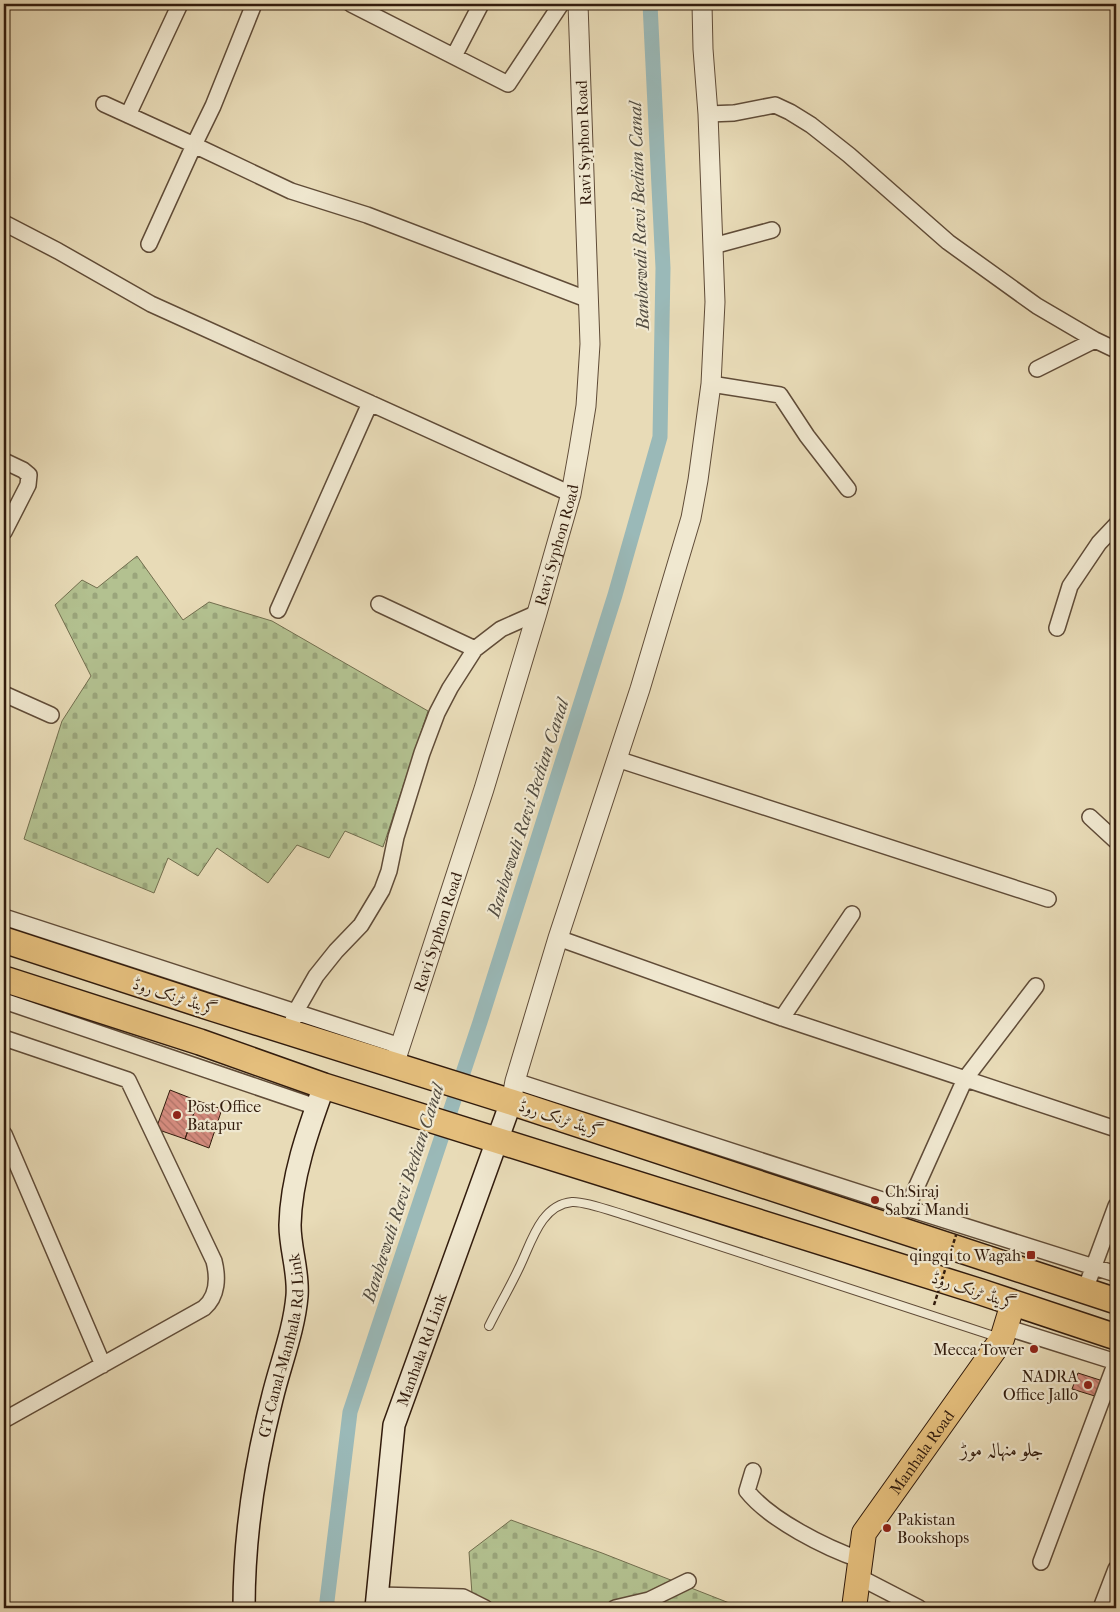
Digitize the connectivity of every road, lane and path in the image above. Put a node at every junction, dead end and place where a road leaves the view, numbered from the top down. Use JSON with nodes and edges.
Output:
{"nodes":[{"id":1,"x":180,"y":4,"type":"edge"},
{"id":2,"x":254,"y":4,"type":"edge"},
{"id":3,"x":350,"y":4,"type":"edge"},
{"id":4,"x":481,"y":4,"type":"edge"},
{"id":5,"x":561,"y":4,"type":"edge"},
{"id":6,"x":578,"y":4,"type":"edge"},
{"id":7,"x":702,"y":4,"type":"edge"},
{"id":8,"x":454,"y":56,"type":"junction"},
{"id":9,"x":104,"y":104,"type":"dead end"},
{"id":10,"x":708,"y":114,"type":"junction"},
{"id":11,"x":128,"y":115,"type":"junction"},
{"id":12,"x":194,"y":145,"type":"junction"},
{"id":13,"x":4,"y":223,"type":"edge"},
{"id":14,"x":772,"y":230,"type":"dead end"},
{"id":15,"x":149,"y":244,"type":"dead end"},
{"id":16,"x":713,"y":246,"type":"junction"},
{"id":17,"x":589,"y":300,"type":"junction"},
{"id":18,"x":1095,"y":340,"type":"junction"},
{"id":19,"x":1116,"y":350,"type":"edge"},
{"id":20,"x":1037,"y":369,"type":"dead end"},
{"id":21,"x":712,"y":384,"type":"junction"},
{"id":22,"x":370,"y":403,"type":"junction"},
{"id":23,"x":4,"y":462,"type":"edge"},
{"id":24,"x":848,"y":489,"type":"dead end"},
{"id":25,"x":571,"y":494,"type":"junction"},
{"id":26,"x":1116,"y":525,"type":"edge"},
{"id":27,"x":4,"y":532,"type":"edge"},
{"id":28,"x":379,"y":604,"type":"dead end"},
{"id":29,"x":278,"y":610,"type":"dead end"},
{"id":30,"x":537,"y":612,"type":"junction"},
{"id":31,"x":1057,"y":628,"type":"dead end"},
{"id":32,"x":475,"y":649,"type":"junction"},
{"id":33,"x":4,"y":694,"type":"edge"},
{"id":34,"x":51,"y":715,"type":"dead end"},
{"id":35,"x":616,"y":759,"type":"junction"},
{"id":36,"x":1090,"y":817,"type":"dead end"},
{"id":37,"x":1116,"y":841,"type":"edge"},
{"id":38,"x":1048,"y":899,"type":"dead end"},
{"id":39,"x":852,"y":914,"type":"dead end"},
{"id":40,"x":4,"y":917,"type":"edge"},
{"id":41,"x":558,"y":938,"type":"junction"},
{"id":42,"x":4,"y":940,"type":"edge"},
{"id":43,"x":4,"y":979,"type":"edge"},
{"id":44,"x":1036,"y":986,"type":"dead end"},
{"id":45,"x":4,"y":1001,"type":"edge"},
{"id":46,"x":209,"y":1007,"type":"junction"},
{"id":47,"x":782,"y":1018,"type":"junction"},
{"id":48,"x":293,"y":1022,"type":"junction"},
{"id":49,"x":4,"y":1038,"type":"edge"},
{"id":50,"x":200,"y":1042,"type":"junction"},
{"id":51,"x":400,"y":1059,"type":"junction"},
{"id":52,"x":965,"y":1079,"type":"junction"},
{"id":53,"x":509,"y":1094,"type":"junction"},
{"id":54,"x":320,"y":1096,"type":"junction"},
{"id":55,"x":1116,"y":1129,"type":"edge"},
{"id":56,"x":4,"y":1134,"type":"edge"},
{"id":57,"x":490,"y":1138,"type":"junction"},
{"id":58,"x":1116,"y":1206,"type":"edge"},
{"id":59,"x":907,"y":1208,"type":"junction"},
{"id":60,"x":956,"y":1235,"type":"dead end"},
{"id":61,"x":1094,"y":1266,"type":"junction"},
{"id":62,"x":1116,"y":1274,"type":"edge"},
{"id":63,"x":1085,"y":1290,"type":"junction"},
{"id":64,"x":1116,"y":1301,"type":"edge"},
{"id":65,"x":1013,"y":1303,"type":"junction"},
{"id":66,"x":934,"y":1305,"type":"dead end"},
{"id":67,"x":489,"y":1326,"type":"dead end"},
{"id":68,"x":1003,"y":1333,"type":"junction"},
{"id":69,"x":1116,"y":1336,"type":"edge"},
{"id":70,"x":1116,"y":1362,"type":"edge"},
{"id":71,"x":103,"y":1366,"type":"junction"},
{"id":72,"x":4,"y":1420,"type":"edge"},
{"id":73,"x":753,"y":1471,"type":"dead end"},
{"id":74,"x":1041,"y":1562,"type":"dead end"},
{"id":75,"x":1116,"y":1568,"type":"edge"},
{"id":76,"x":860,"y":1569,"type":"junction"},
{"id":77,"x":688,"y":1581,"type":"dead end"},
{"id":78,"x":377,"y":1601,"type":"edge"},
{"id":79,"x":244,"y":1608,"type":"edge"},
{"id":80,"x":485,"y":1608,"type":"edge"},
{"id":81,"x":615,"y":1608,"type":"edge"},
{"id":82,"x":854,"y":1608,"type":"edge"},
{"id":83,"x":919,"y":1608,"type":"edge"},
{"id":84,"x":1101,"y":1608,"type":"edge"}],
"edges":[{"from":1,"to":11,"type":"street"},
{"from":2,"to":12,"type":"street"},
{"from":3,"to":8,"type":"street"},
{"from":4,"to":8,"type":"street"},
{"from":5,"to":8,"type":"street"},
{"from":6,"to":17,"type":"street","name":"Ravi Syphon Road"},
{"from":7,"to":10,"type":"street"},
{"from":9,"to":11,"type":"street"},
{"from":10,"to":16,"type":"street"},
{"from":10,"to":18,"type":"street"},
{"from":11,"to":12,"type":"street"},
{"from":12,"to":15,"type":"street"},
{"from":12,"to":17,"type":"street"},
{"from":13,"to":22,"type":"street"},
{"from":14,"to":16,"type":"street"},
{"from":16,"to":21,"type":"street"},
{"from":17,"to":25,"type":"street","name":"Ravi Syphon Road"},
{"from":18,"to":19,"type":"street"},
{"from":18,"to":20,"type":"street"},
{"from":21,"to":24,"type":"street"},
{"from":21,"to":35,"type":"street"},
{"from":22,"to":25,"type":"street"},
{"from":22,"to":29,"type":"street"},
{"from":23,"to":27,"type":"street"},
{"from":25,"to":30,"type":"street","name":"Ravi Syphon Road"},
{"from":26,"to":31,"type":"street"},
{"from":28,"to":32,"type":"street"},
{"from":30,"to":32,"type":"street"},
{"from":30,"to":51,"type":"street","name":"Ravi Syphon Road"},
{"from":32,"to":48,"type":"street"},
{"from":33,"to":34,"type":"street"},
{"from":35,"to":38,"type":"street"},
{"from":35,"to":41,"type":"street"},
{"from":36,"to":37,"type":"street"},
{"from":39,"to":47,"type":"street"},
{"from":40,"to":48,"type":"street"},
{"from":41,"to":47,"type":"street"},
{"from":41,"to":53,"type":"street"},
{"from":42,"to":46,"type":"highway","name":"گرینڈ ٹرنک روڈ"},
{"from":43,"to":50,"type":"highway","name":"گرینڈ ٹرنک روڈ"},
{"from":44,"to":52,"type":"street"},
{"from":45,"to":54,"type":"street"},
{"from":46,"to":48,"type":"highway","name":"گرینڈ ٹرنک روڈ"},
{"from":46,"to":50,"type":"highway"},
{"from":47,"to":52,"type":"street"},
{"from":48,"to":51,"type":"highway","name":"گرینڈ ٹرنک روڈ"},
{"from":49,"to":71,"type":"street"},
{"from":50,"to":54,"type":"highway","name":"گرینڈ ٹرنک روڈ"},
{"from":51,"to":53,"type":"highway","name":"گرینڈ ٹرنک روڈ"},
{"from":52,"to":55,"type":"street"},
{"from":52,"to":59,"type":"street"},
{"from":53,"to":57,"type":"main road","name":"Manhala Rd Link"},
{"from":53,"to":59,"type":"street"},
{"from":53,"to":63,"type":"highway","name":"گرینڈ ٹرنک روڈ"},
{"from":54,"to":57,"type":"highway","name":"گرینڈ ٹرنک روڈ"},
{"from":54,"to":79,"type":"main road","name":"GT-Canal-Manhala Rd Link"},
{"from":56,"to":71,"type":"street"},
{"from":57,"to":65,"type":"highway","name":"گرینڈ ٹرنک روڈ"},
{"from":57,"to":78,"type":"main road","name":"Manhala Rd Link"},
{"from":58,"to":61,"type":"street"},
{"from":59,"to":61,"type":"street"},
{"from":60,"to":66,"type":"path","bridge":true},
{"from":61,"to":62,"type":"street"},
{"from":61,"to":63,"type":"street"},
{"from":63,"to":64,"type":"highway","name":"گرینڈ ٹرنک روڈ"},
{"from":65,"to":68,"type":"main road","name":"Manhala Road"},
{"from":65,"to":69,"type":"highway","name":"گرینڈ ٹرنک روڈ"},
{"from":67,"to":68,"type":"lane"},
{"from":68,"to":70,"type":"street"},
{"from":68,"to":76,"type":"main road","name":"Manhala Road"},
{"from":70,"to":74,"type":"street"},
{"from":71,"to":72,"type":"street"},
{"from":73,"to":76,"type":"street"},
{"from":75,"to":84,"type":"street"},
{"from":76,"to":82,"type":"main road","name":"Manhala Road"},
{"from":76,"to":83,"type":"street"},
{"from":77,"to":81,"type":"street"},
{"from":78,"to":80,"type":"street"}]}
